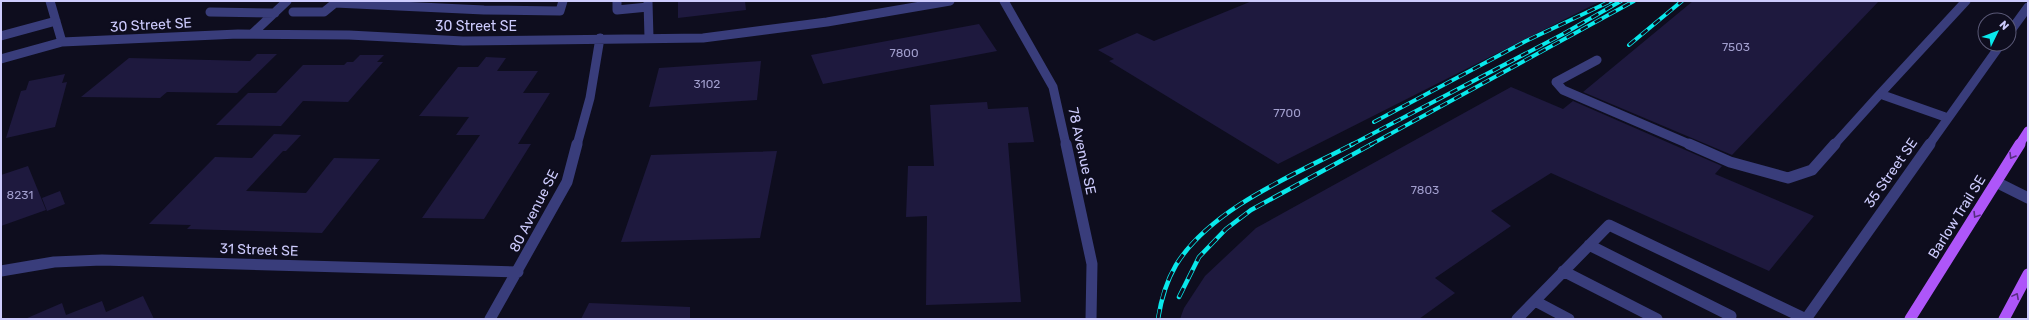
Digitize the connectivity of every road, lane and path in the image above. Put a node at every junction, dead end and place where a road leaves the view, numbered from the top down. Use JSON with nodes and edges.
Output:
{"nodes":[{"id":1,"x":50,"y":1,"type":"edge"},
{"id":2,"x":288,"y":1,"type":"edge"},
{"id":3,"x":489,"y":1,"type":"edge"},
{"id":4,"x":563,"y":1,"type":"edge"},
{"id":5,"x":617,"y":1,"type":"edge"},
{"id":6,"x":948,"y":1,"type":"edge"},
{"id":7,"x":1004,"y":1,"type":"edge"},
{"id":8,"x":1966,"y":1,"type":"edge"},
{"id":9,"x":336,"y":2,"type":"edge"},
{"id":10,"x":648,"y":4,"type":"edge"},
{"id":11,"x":2028,"y":6,"type":"edge"},
{"id":12,"x":484,"y":10,"type":"junction"},
{"id":13,"x":210,"y":12,"type":"dead end"},
{"id":14,"x":275,"y":12,"type":"junction"},
{"id":15,"x":293,"y":12,"type":"dead end"},
{"id":16,"x":56,"y":21,"type":"junction"},
{"id":17,"x":2017,"y":22,"type":"edge"},
{"id":18,"x":252,"y":34,"type":"junction"},
{"id":19,"x":1,"y":36,"type":"edge"},
{"id":20,"x":600,"y":38,"type":"junction"},
{"id":21,"x":649,"y":38,"type":"junction"},
{"id":22,"x":62,"y":42,"type":"junction"},
{"id":23,"x":1995,"y":52,"type":"edge"},
{"id":24,"x":1,"y":59,"type":"edge"},
{"id":25,"x":1597,"y":60,"type":"dead end"},
{"id":26,"x":1880,"y":94,"type":"junction"},
{"id":27,"x":1948,"y":118,"type":"junction"},
{"id":28,"x":2028,"y":131,"type":"edge"},
{"id":29,"x":1996,"y":182,"type":"junction"},
{"id":30,"x":2028,"y":190,"type":"edge"},
{"id":31,"x":2028,"y":198,"type":"edge"},
{"id":32,"x":1589,"y":245,"type":"junction"},
{"id":33,"x":1,"y":271,"type":"edge"},
{"id":34,"x":1563,"y":271,"type":"junction"},
{"id":35,"x":518,"y":272,"type":"junction"},
{"id":36,"x":2028,"y":274,"type":"edge"},
{"id":37,"x":1535,"y":302,"type":"junction"},
{"id":38,"x":1731,"y":316,"type":"dead end"},
{"id":39,"x":490,"y":319,"type":"edge"},
{"id":40,"x":1091,"y":319,"type":"edge"},
{"id":41,"x":1517,"y":319,"type":"edge"},
{"id":42,"x":1568,"y":319,"type":"edge"},
{"id":43,"x":1657,"y":319,"type":"edge"},
{"id":44,"x":1806,"y":319,"type":"edge"},
{"id":45,"x":1910,"y":319,"type":"edge"},
{"id":46,"x":2004,"y":319,"type":"edge"}],
"edges":[{"from":1,"to":16,"type":"street"},
{"from":2,"to":14,"type":"street"},
{"from":3,"to":12,"type":"street"},
{"from":4,"to":12,"type":"street"},
{"from":5,"to":10,"type":"street"},
{"from":6,"to":21,"type":"street","name":"30 Street SE"},
{"from":7,"to":40,"type":"street","name":"78 Avenue SE"},
{"from":8,"to":26,"type":"street"},
{"from":9,"to":12,"type":"street"},
{"from":9,"to":15,"type":"street"},
{"from":10,"to":21,"type":"street"},
{"from":11,"to":17,"type":"street"},
{"from":13,"to":14,"type":"street"},
{"from":14,"to":18,"type":"street"},
{"from":16,"to":19,"type":"street"},
{"from":16,"to":22,"type":"street"},
{"from":18,"to":20,"type":"street","name":"30 Street SE"},
{"from":18,"to":22,"type":"street","name":"30 Street SE"},
{"from":20,"to":21,"type":"street","name":"30 Street SE"},
{"from":20,"to":35,"type":"street","name":"80 Avenue SE"},
{"from":22,"to":24,"type":"street","name":"30 Street SE"},
{"from":23,"to":27,"type":"street","name":"35 Street SE"},
{"from":25,"to":26,"type":"street"},
{"from":26,"to":27,"type":"street"},
{"from":27,"to":44,"type":"street","name":"35 Street SE"},
{"from":28,"to":29,"type":"main road","name":"Barlow Trail SE","one_way":true},
{"from":29,"to":30,"type":"street"},
{"from":29,"to":31,"type":"street"},
{"from":29,"to":45,"type":"main road","name":"Barlow Trail SE","one_way":true},
{"from":32,"to":34,"type":"street"},
{"from":32,"to":38,"type":"street"},
{"from":32,"to":44,"type":"street"},
{"from":33,"to":35,"type":"street","name":"31 Street SE"},
{"from":34,"to":37,"type":"street"},
{"from":34,"to":43,"type":"street"},
{"from":35,"to":39,"type":"street","name":"80 Avenue SE"},
{"from":46,"to":36,"type":"main road","one_way":true},
{"from":37,"to":41,"type":"street"},
{"from":37,"to":42,"type":"street"}]}
